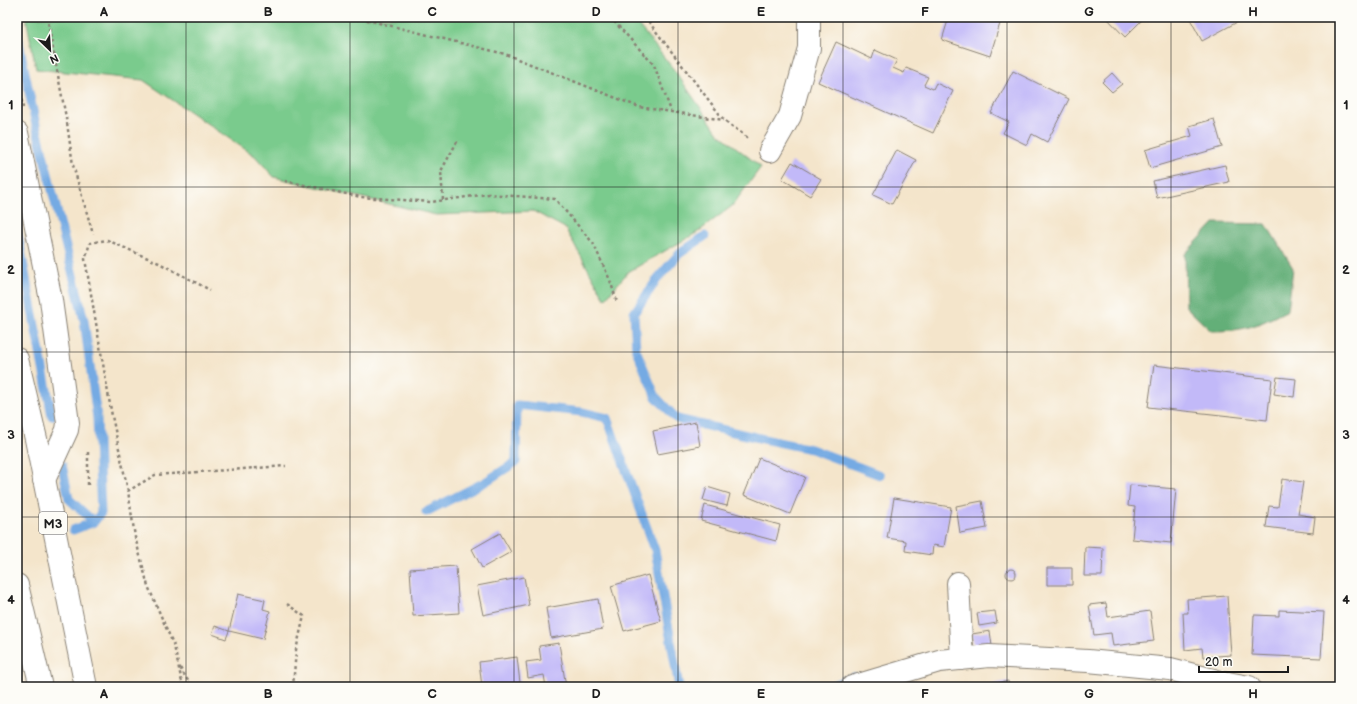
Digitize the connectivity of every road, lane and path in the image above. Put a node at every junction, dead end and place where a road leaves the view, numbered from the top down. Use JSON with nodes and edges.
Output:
{"nodes":[{"id":1,"x":47,"y":17,"type":"edge"},
{"id":2,"x":355,"y":17,"type":"edge"},
{"id":3,"x":610,"y":17,"type":"edge"},
{"id":4,"x":645,"y":17,"type":"edge"},
{"id":5,"x":809,"y":17,"type":"edge"},
{"id":6,"x":671,"y":112,"type":"junction"},
{"id":7,"x":724,"y":120,"type":"junction"},
{"id":8,"x":17,"y":133,"type":"edge"},
{"id":9,"x":458,"y":140,"type":"dead end"},
{"id":10,"x":770,"y":151,"type":"joint"},
{"id":11,"x":285,"y":181,"type":"dead end"},
{"id":12,"x":443,"y":200,"type":"junction"},
{"id":13,"x":93,"y":234,"type":"dead end"},
{"id":14,"x":210,"y":290,"type":"dead end"},
{"id":15,"x":617,"y":302,"type":"dead end"},
{"id":16,"x":17,"y":359,"type":"edge"},
{"id":17,"x":286,"y":466,"type":"dead end"},
{"id":18,"x":44,"y":480,"type":"junction"},
{"id":19,"x":128,"y":491,"type":"junction"},
{"id":20,"x":958,"y":584,"type":"dead end"},
{"id":21,"x":17,"y":585,"type":"edge"},
{"id":22,"x":287,"y":604,"type":"dead end"},
{"id":23,"x":962,"y":659,"type":"junction"},
{"id":24,"x":179,"y":666,"type":"junction"},
{"id":25,"x":892,"y":680,"type":"edge"},
{"id":26,"x":41,"y":687,"type":"edge"},
{"id":27,"x":86,"y":687,"type":"edge"},
{"id":28,"x":183,"y":687,"type":"edge"},
{"id":29,"x":192,"y":687,"type":"edge"},
{"id":30,"x":293,"y":687,"type":"edge"},
{"id":31,"x":852,"y":687,"type":"edge"},
{"id":32,"x":1249,"y":687,"type":"edge"}],
"edges":[{"from":1,"to":13,"type":"path"},
{"from":2,"to":6,"type":"path"},
{"from":3,"to":6,"type":"path"},
{"from":4,"to":7,"type":"path"},
{"from":5,"to":10,"type":"main road"},
{"from":6,"to":7,"type":"path"},
{"from":7,"to":10,"type":"path"},
{"from":8,"to":18,"type":"main road"},
{"from":9,"to":12,"type":"path"},
{"from":11,"to":12,"type":"path"},
{"from":12,"to":15,"type":"path"},
{"from":14,"to":19,"type":"path"},
{"from":16,"to":18,"type":"main road","number":"M3"},
{"from":17,"to":19,"type":"path"},
{"from":18,"to":27,"type":"main road","number":"M3"},
{"from":19,"to":24,"type":"path"},
{"from":20,"to":23,"type":"main road"},
{"from":21,"to":26,"type":"main road"},
{"from":22,"to":30,"type":"path"},
{"from":23,"to":25,"type":"main road"},
{"from":23,"to":32,"type":"main road"},
{"from":24,"to":28,"type":"path"},
{"from":24,"to":29,"type":"path"},
{"from":25,"to":31,"type":"main road"}]}
